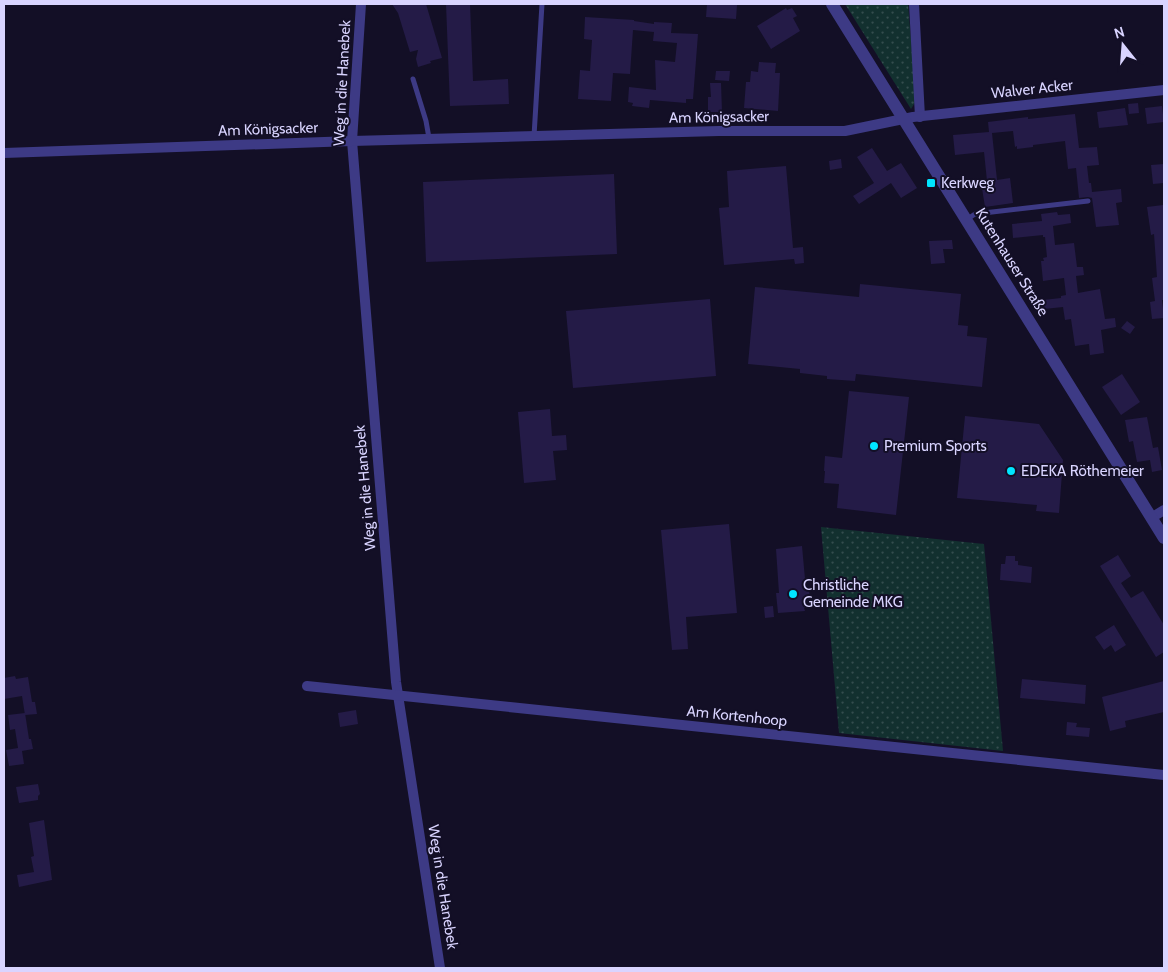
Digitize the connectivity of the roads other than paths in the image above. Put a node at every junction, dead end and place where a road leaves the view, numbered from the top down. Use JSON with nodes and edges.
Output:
{"nodes":[{"id":1,"x":361,"y":4,"type":"edge"},
{"id":2,"x":542,"y":4,"type":"edge"},
{"id":3,"x":832,"y":4,"type":"edge"},
{"id":4,"x":914,"y":4,"type":"edge"},
{"id":5,"x":414,"y":79,"type":"dead end"},
{"id":6,"x":1164,"y":90,"type":"edge"},
{"id":7,"x":920,"y":117,"type":"junction"},
{"id":8,"x":903,"y":119,"type":"junction"},
{"id":9,"x":534,"y":136,"type":"junction"},
{"id":10,"x":429,"y":139,"type":"junction"},
{"id":11,"x":352,"y":141,"type":"junction"},
{"id":12,"x":4,"y":153,"type":"edge"},
{"id":13,"x":1088,"y":201,"type":"dead end"},
{"id":14,"x":966,"y":220,"type":"junction"},
{"id":15,"x":1164,"y":510,"type":"edge"},
{"id":16,"x":1151,"y":518,"type":"junction"},
{"id":17,"x":1164,"y":538,"type":"edge"},
{"id":18,"x":307,"y":686,"type":"dead end"},
{"id":19,"x":398,"y":696,"type":"junction"},
{"id":20,"x":1164,"y":775,"type":"edge"},
{"id":21,"x":440,"y":968,"type":"edge"}],
"edges":[{"from":1,"to":11,"type":"street","name":"Weg in die Hanebek"},
{"from":2,"to":9,"type":"lane"},
{"from":3,"to":8,"type":"street","name":"Kutenhauser Straße"},
{"from":4,"to":7,"type":"street"},
{"from":5,"to":10,"type":"lane"},
{"from":6,"to":7,"type":"street","name":"Walver Acker"},
{"from":7,"to":8,"type":"street","name":"Walver Acker"},
{"from":8,"to":9,"type":"street","name":"Am Königsacker"},
{"from":8,"to":14,"type":"street","name":"Kutenhauser Straße"},
{"from":9,"to":10,"type":"street","name":"Am Königsacker"},
{"from":10,"to":11,"type":"street","name":"Am Königsacker"},
{"from":11,"to":12,"type":"street","name":"Am Königsacker"},
{"from":11,"to":19,"type":"street","name":"Weg in die Hanebek"},
{"from":13,"to":14,"type":"lane"},
{"from":14,"to":16,"type":"street","name":"Kutenhauser Straße"},
{"from":15,"to":16,"type":"street"},
{"from":16,"to":17,"type":"street","name":"Kutenhauser Straße"},
{"from":18,"to":19,"type":"street","name":"Am Kortenhoop"},
{"from":19,"to":20,"type":"street","name":"Am Kortenhoop"},
{"from":19,"to":21,"type":"street","name":"Weg in die Hanebek"}]}
